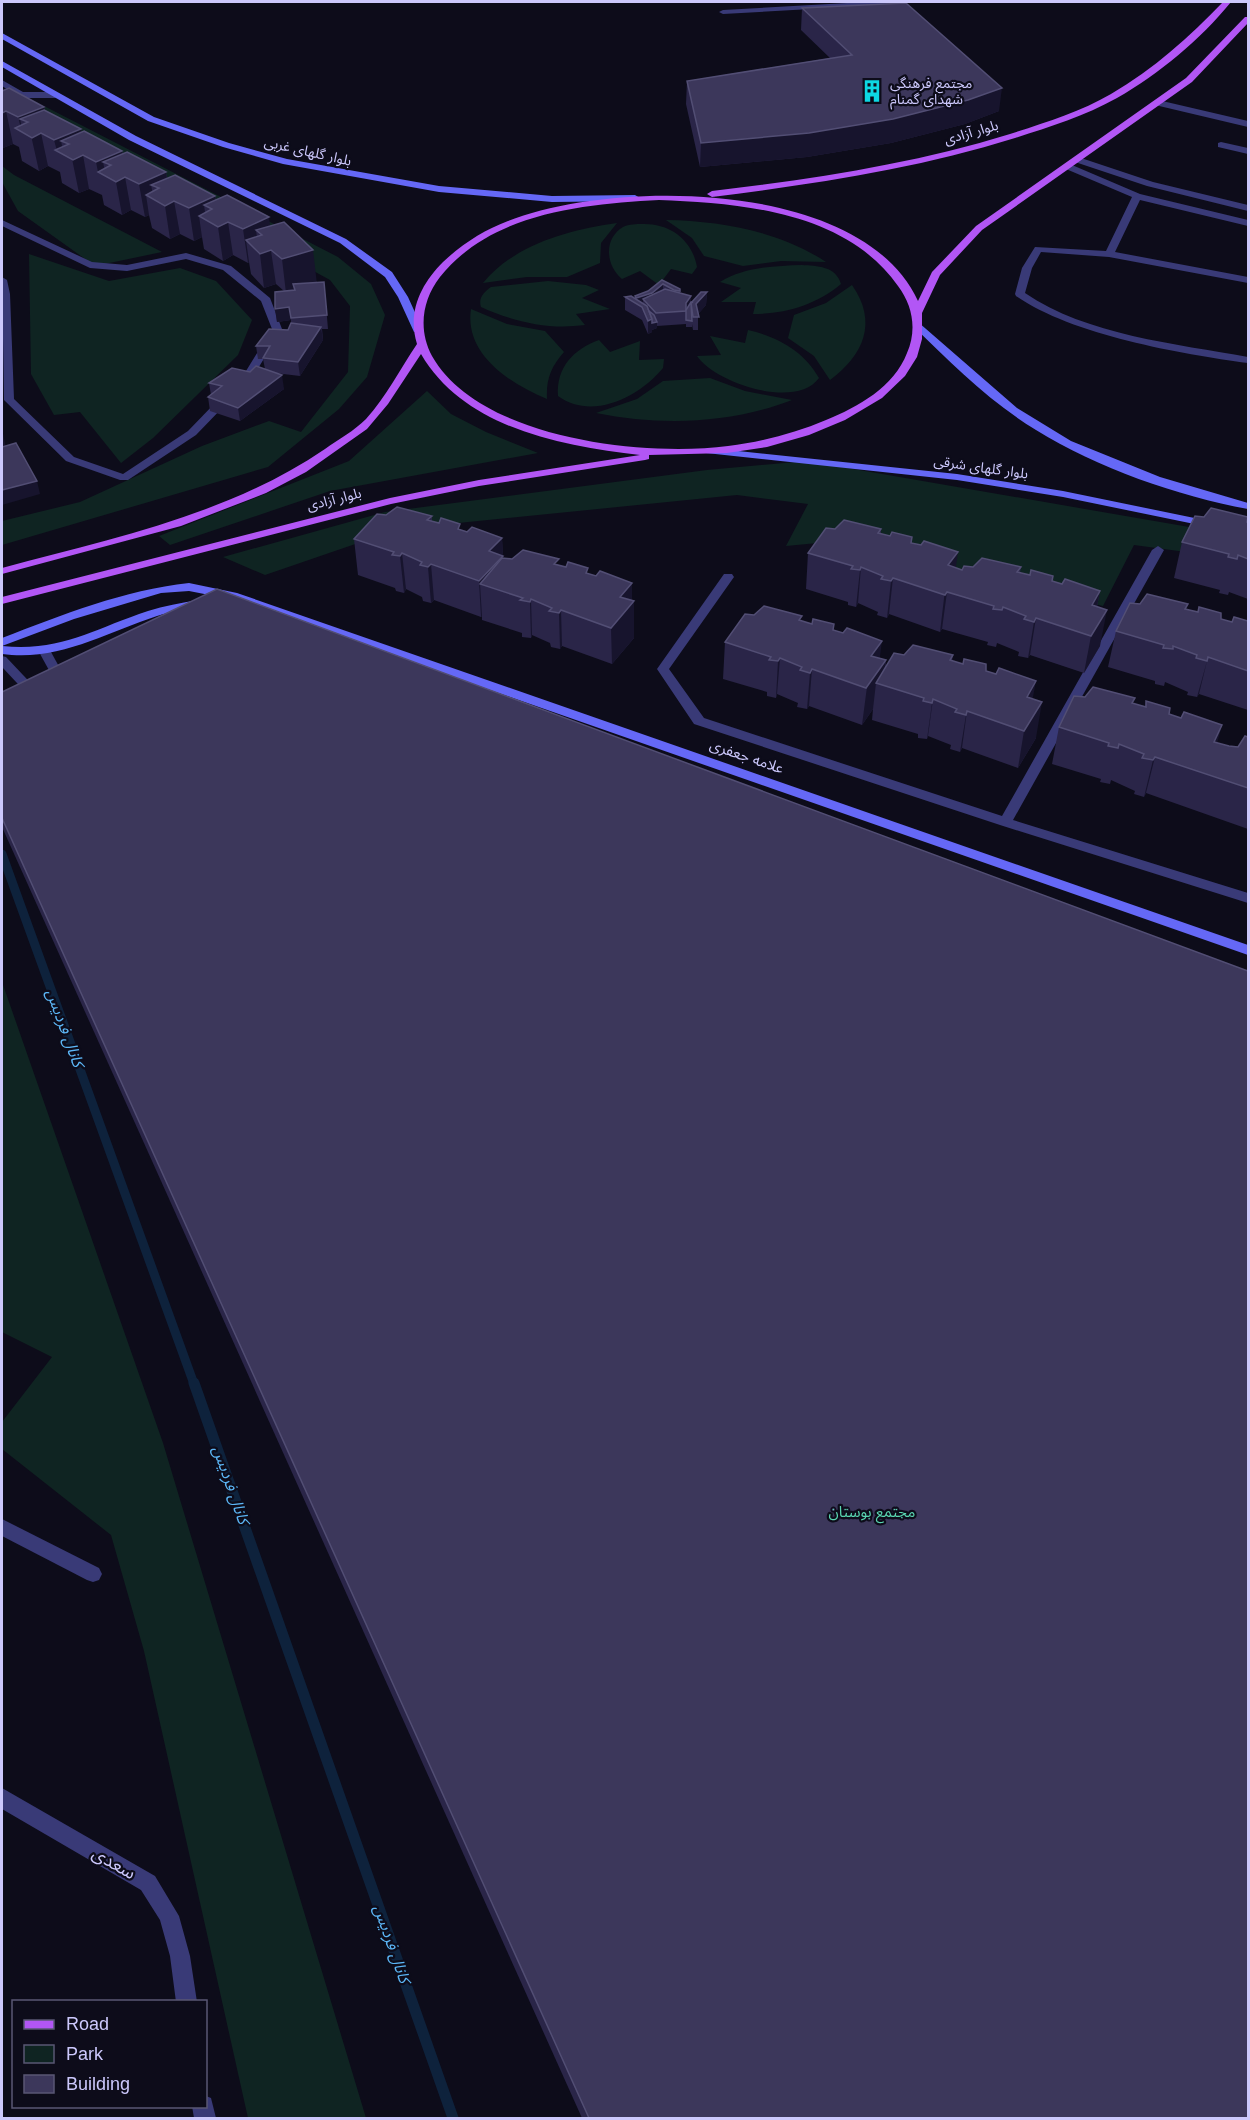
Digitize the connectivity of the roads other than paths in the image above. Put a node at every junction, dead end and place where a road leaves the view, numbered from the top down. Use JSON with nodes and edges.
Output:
{"nodes":[{"id":1,"x":900,"y":2,"type":"edge"},
{"id":2,"x":1227,"y":2,"type":"edge"},
{"id":3,"x":723,"y":12,"type":"dead end"},
{"id":4,"x":1248,"y":19,"type":"edge"},
{"id":5,"x":2,"y":36,"type":"edge"},
{"id":6,"x":2,"y":64,"type":"edge"},
{"id":7,"x":2,"y":83,"type":"edge"},
{"id":8,"x":56,"y":95,"type":"junction"},
{"id":9,"x":1158,"y":103,"type":"junction"},
{"id":10,"x":1248,"y":124,"type":"edge"},
{"id":11,"x":1221,"y":145,"type":"dead end"},
{"id":12,"x":1248,"y":151,"type":"edge"},
{"id":13,"x":1078,"y":160,"type":"junction"},
{"id":14,"x":1069,"y":167,"type":"junction"},
{"id":15,"x":1137,"y":196,"type":"junction"},
{"id":16,"x":635,"y":198,"type":"junction"},
{"id":17,"x":683,"y":198,"type":"junction"},
{"id":18,"x":1248,"y":208,"type":"edge"},
{"id":19,"x":2,"y":223,"type":"edge"},
{"id":20,"x":1248,"y":223,"type":"edge"},
{"id":21,"x":1109,"y":254,"type":"junction"},
{"id":22,"x":2,"y":280,"type":"edge"},
{"id":23,"x":1248,"y":280,"type":"edge"},
{"id":24,"x":917,"y":312,"type":"junction"},
{"id":25,"x":918,"y":325,"type":"junction"},
{"id":26,"x":418,"y":330,"type":"junction"},
{"id":27,"x":422,"y":344,"type":"junction"},
{"id":28,"x":1248,"y":360,"type":"edge"},
{"id":29,"x":707,"y":450,"type":"junction"},
{"id":30,"x":679,"y":452,"type":"junction"},
{"id":31,"x":1248,"y":506,"type":"edge"},
{"id":32,"x":1248,"y":532,"type":"edge"},
{"id":33,"x":1158,"y":550,"type":"dead end"},
{"id":34,"x":2,"y":571,"type":"edge"},
{"id":35,"x":728,"y":577,"type":"dead end"},
{"id":36,"x":233,"y":596,"type":"junction"},
{"id":37,"x":2,"y":601,"type":"edge"},
{"id":38,"x":2,"y":642,"type":"edge"},
{"id":39,"x":2,"y":650,"type":"edge"},
{"id":40,"x":45,"y":652,"type":"junction"},
{"id":41,"x":2,"y":660,"type":"edge"},
{"id":42,"x":67,"y":691,"type":"edge"},
{"id":43,"x":44,"y":704,"type":"edge"},
{"id":44,"x":1005,"y":822,"type":"junction"},
{"id":45,"x":1248,"y":898,"type":"edge"},
{"id":46,"x":1248,"y":950,"type":"edge"},
{"id":47,"x":2,"y":1527,"type":"edge"},
{"id":48,"x":93,"y":1574,"type":"dead end"},
{"id":49,"x":2,"y":1798,"type":"edge"},
{"id":50,"x":187,"y":2000,"type":"edge"}],
"edges":[{"from":1,"to":3,"type":"street"},
{"from":2,"to":17,"type":"main road","name":"بلوار آزادی"},
{"from":4,"to":9,"type":"main road"},
{"from":5,"to":16,"type":"main road","name":"بلوار گلهای غربی"},
{"from":6,"to":8,"type":"main road"},
{"from":7,"to":8,"type":"street"},
{"from":8,"to":26,"type":"main road"},
{"from":9,"to":10,"type":"street"},
{"from":9,"to":13,"type":"main road"},
{"from":11,"to":12,"type":"street"},
{"from":13,"to":14,"type":"main road"},
{"from":13,"to":18,"type":"street"},
{"from":14,"to":15,"type":"street"},
{"from":14,"to":24,"type":"main road"},
{"from":15,"to":20,"type":"street"},
{"from":15,"to":21,"type":"street"},
{"from":16,"to":17,"type":"main road"},
{"from":16,"to":26,"type":"main road"},
{"from":17,"to":24,"type":"main road"},
{"from":19,"to":22,"type":"street"},
{"from":21,"to":23,"type":"street"},
{"from":21,"to":28,"type":"street"},
{"from":24,"to":25,"type":"main road"},
{"from":25,"to":29,"type":"main road"},
{"from":25,"to":31,"type":"main road"},
{"from":26,"to":27,"type":"main road"},
{"from":27,"to":30,"type":"main road"},
{"from":27,"to":34,"type":"main road"},
{"from":29,"to":30,"type":"main road"},
{"from":29,"to":32,"type":"main road","name":"بلوار گلهای شرقی"},
{"from":30,"to":37,"type":"main road","name":"بلوار آزادی"},
{"from":33,"to":44,"type":"street"},
{"from":35,"to":44,"type":"street"},
{"from":36,"to":38,"type":"main road","name":"علامه جعفری"},
{"from":36,"to":40,"type":"main road"},
{"from":36,"to":46,"type":"main road","name":"علامه جعفری"},
{"from":39,"to":40,"type":"main road"},
{"from":40,"to":42,"type":"street"},
{"from":41,"to":43,"type":"street"},
{"from":44,"to":45,"type":"street"},
{"from":47,"to":48,"type":"street"},
{"from":49,"to":50,"type":"street","name":"سعدی"}]}
